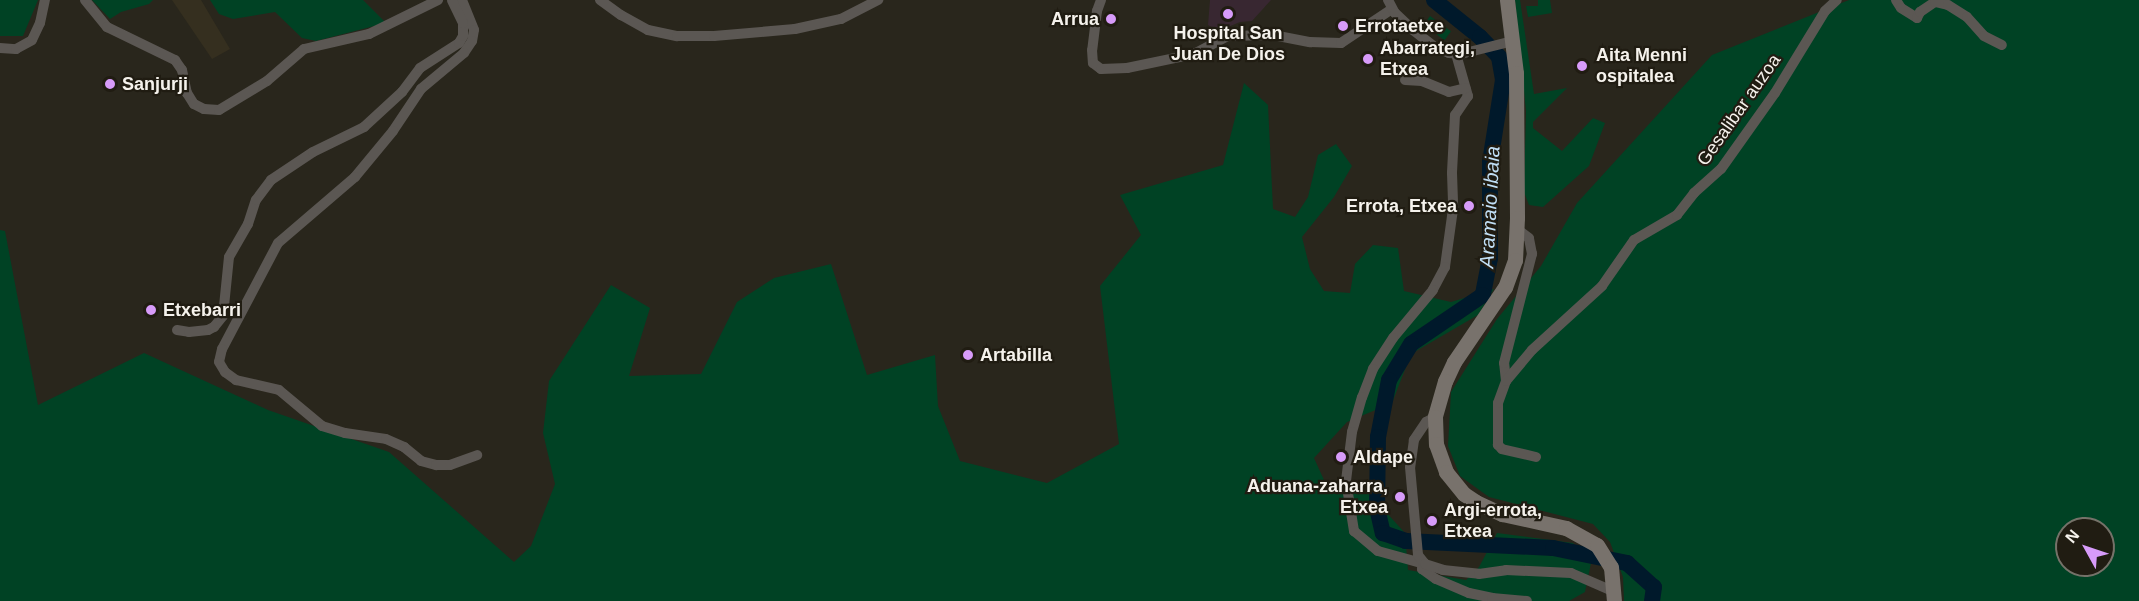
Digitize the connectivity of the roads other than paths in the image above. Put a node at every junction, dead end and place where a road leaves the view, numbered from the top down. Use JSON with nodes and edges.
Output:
{"nodes":[{"id":1,"x":45,"y":0,"type":"edge"},
{"id":2,"x":85,"y":0,"type":"edge"},
{"id":3,"x":438,"y":0,"type":"edge"},
{"id":4,"x":452,"y":0,"type":"edge"},
{"id":5,"x":462,"y":0,"type":"edge"},
{"id":6,"x":600,"y":0,"type":"edge"},
{"id":7,"x":878,"y":0,"type":"edge"},
{"id":8,"x":1101,"y":0,"type":"edge"},
{"id":9,"x":1507,"y":0,"type":"edge"},
{"id":10,"x":1837,"y":0,"type":"edge"},
{"id":11,"x":1896,"y":0,"type":"edge"},
{"id":12,"x":1390,"y":4,"type":"edge"},
{"id":13,"x":1506,"y":43,"type":"junction"},
{"id":14,"x":2002,"y":45,"type":"dead end"},
{"id":15,"x":0,"y":48,"type":"edge"},
{"id":16,"x":1456,"y":54,"type":"junction"},
{"id":17,"x":1405,"y":80,"type":"dead end"},
{"id":18,"x":1467,"y":92,"type":"junction"},
{"id":19,"x":1517,"y":229,"type":"junction"},
{"id":20,"x":177,"y":330,"type":"dead end"},
{"id":21,"x":1506,"y":381,"type":"junction"},
{"id":22,"x":1435,"y":417,"type":"junction"},
{"id":23,"x":477,"y":455,"type":"dead end"},
{"id":24,"x":1536,"y":457,"type":"dead end"},
{"id":25,"x":1425,"y":564,"type":"junction"},
{"id":26,"x":1615,"y":596,"type":"edge"},
{"id":27,"x":1527,"y":601,"type":"edge"}],
"edges":[{"from":1,"to":15,"type":"street"},
{"from":2,"to":3,"type":"street"},
{"from":4,"to":20,"type":"street"},
{"from":5,"to":23,"type":"street"},
{"from":6,"to":7,"type":"street"},
{"from":8,"to":12,"type":"street"},
{"from":9,"to":13,"type":"main road"},
{"from":10,"to":21,"type":"street","name":"Gesalibar auzoa"},
{"from":11,"to":14,"type":"street"},
{"from":12,"to":16,"type":"street"},
{"from":13,"to":16,"type":"street"},
{"from":13,"to":19,"type":"main road"},
{"from":16,"to":18,"type":"street"},
{"from":17,"to":18,"type":"street"},
{"from":18,"to":25,"type":"street"},
{"from":19,"to":21,"type":"street","name":"Gesalibar auzoa"},
{"from":19,"to":22,"type":"main road"},
{"from":21,"to":24,"type":"street","name":"Gesalibar auzoa"},
{"from":22,"to":25,"type":"street"},
{"from":22,"to":26,"type":"main road"},
{"from":25,"to":26,"type":"street"},
{"from":25,"to":27,"type":"street"}]}
